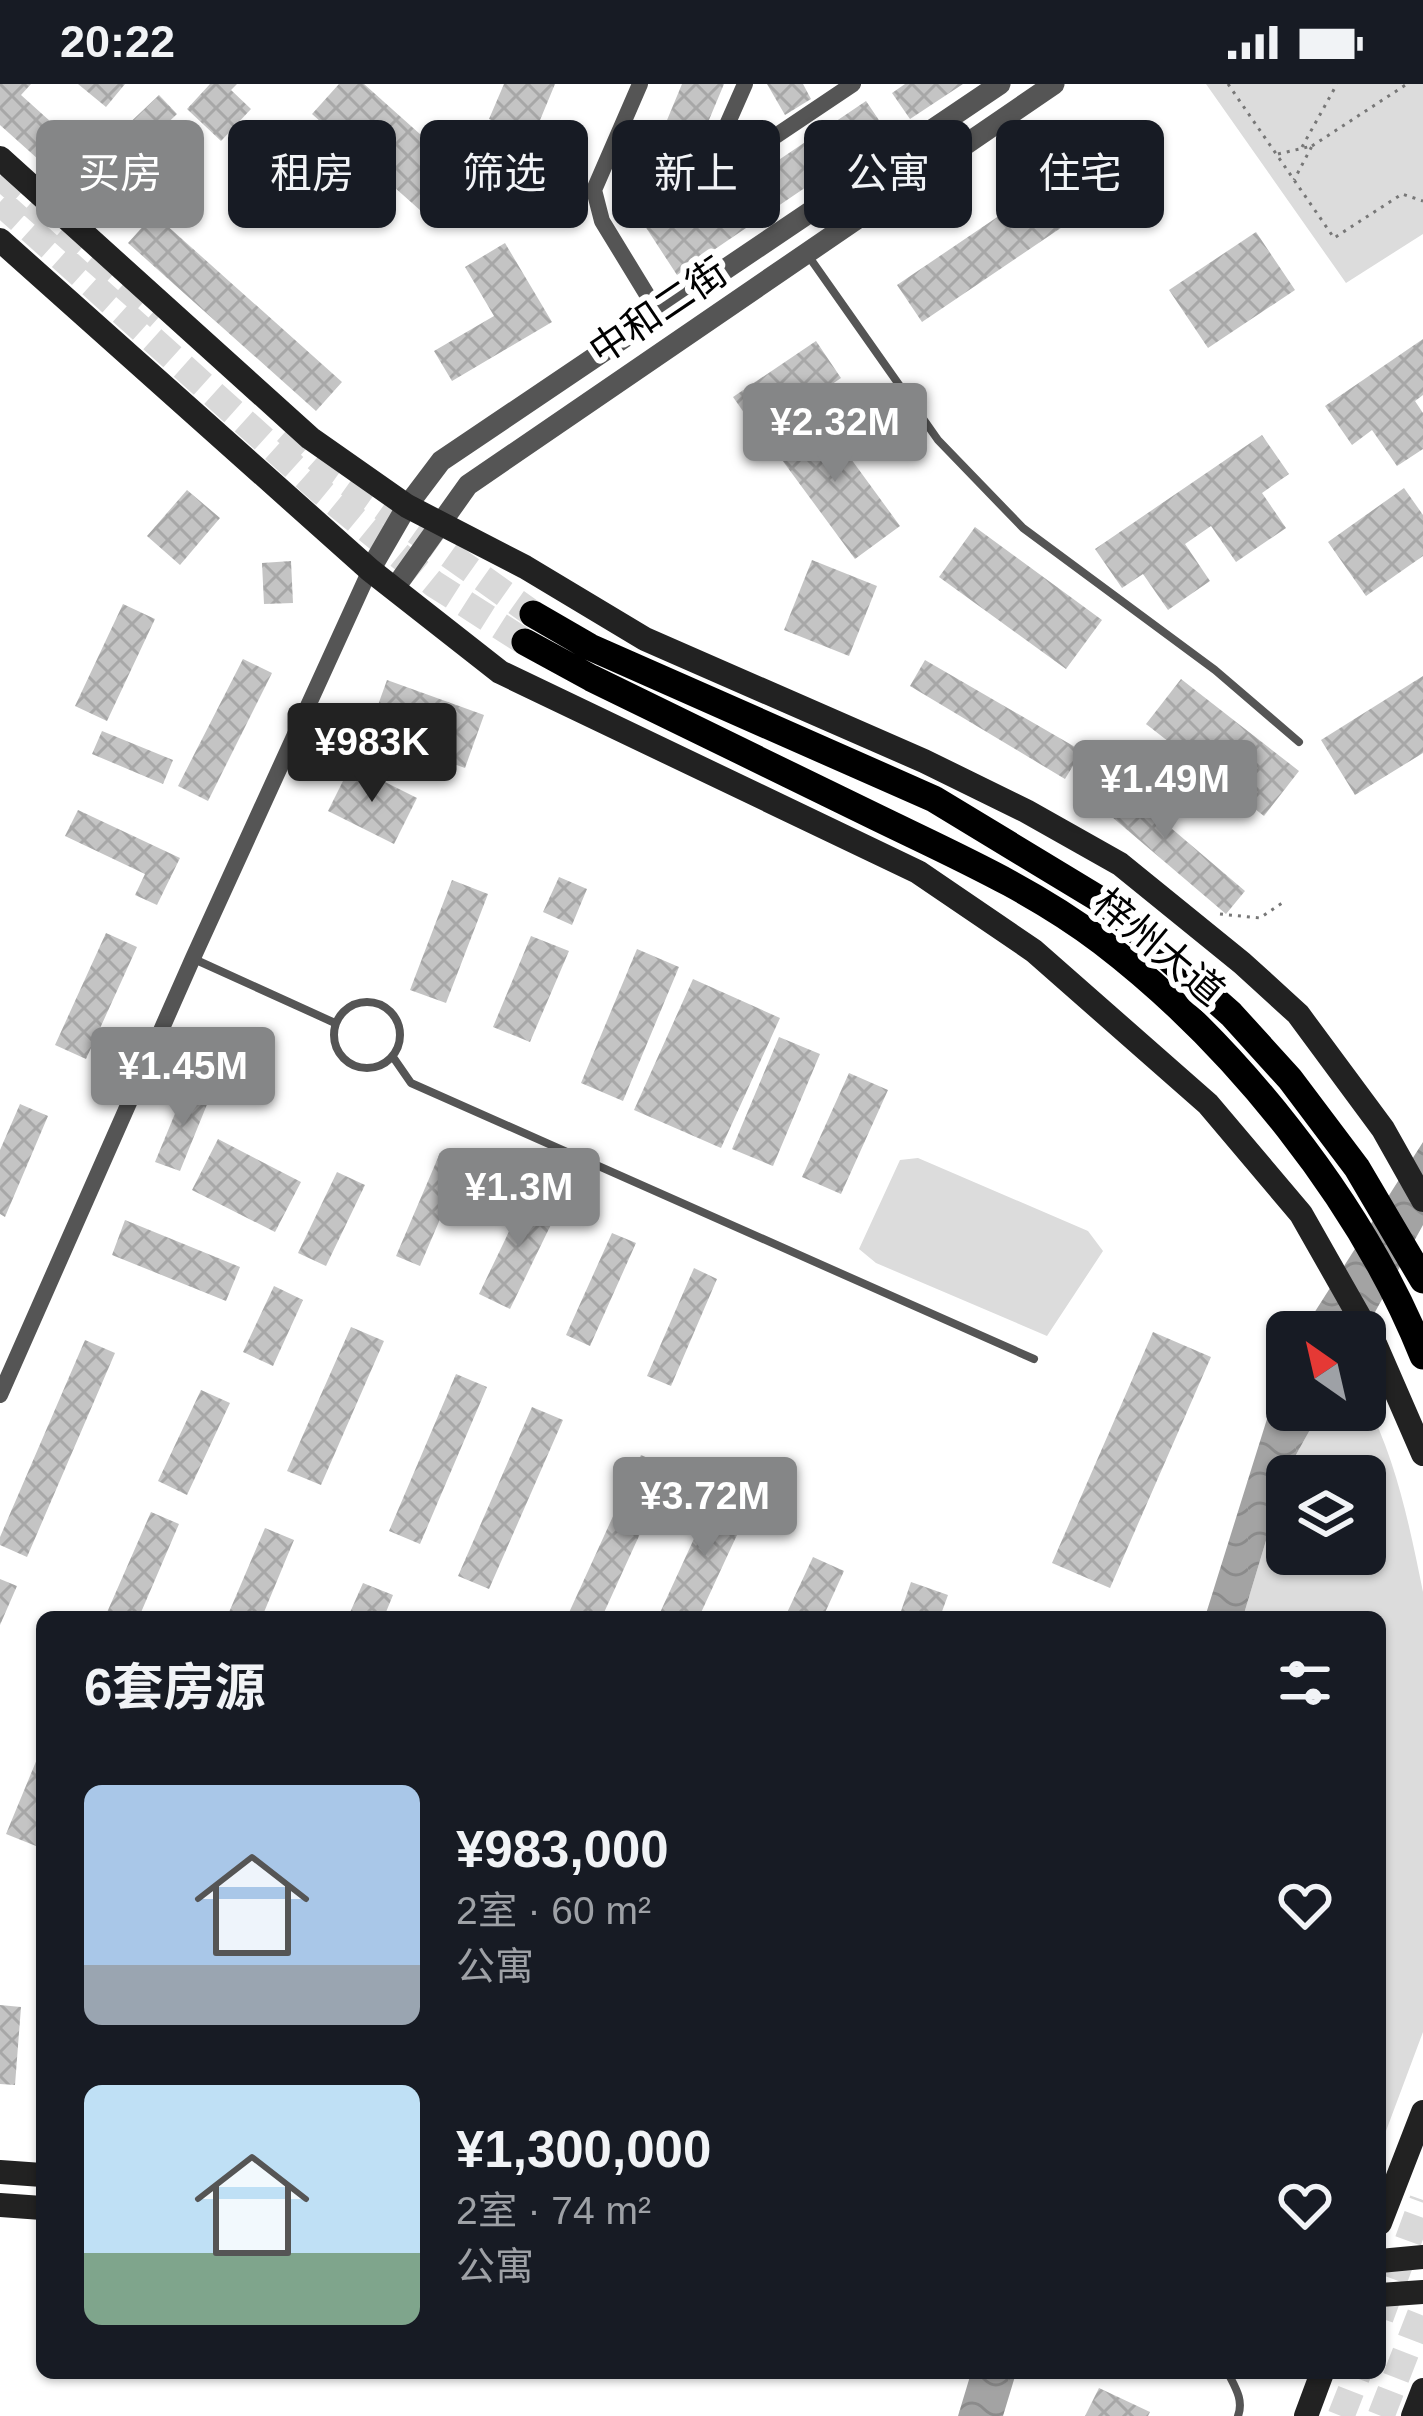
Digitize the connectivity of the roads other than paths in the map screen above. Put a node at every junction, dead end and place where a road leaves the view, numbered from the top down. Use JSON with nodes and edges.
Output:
{"nodes":[{"id":1,"x":640,"y":84,"type":"edge"},
{"id":2,"x":745,"y":84,"type":"edge"},
{"id":3,"x":853,"y":84,"type":"edge"},
{"id":4,"x":1000,"y":84,"type":"edge"},
{"id":5,"x":1054,"y":84,"type":"edge"},
{"id":6,"x":0,"y":158,"type":"edge"},
{"id":7,"x":0,"y":240,"type":"edge"},
{"id":8,"x":807,"y":253,"type":"junction"},
{"id":9,"x":660,"y":316,"type":"junction"},
{"id":10,"x":407,"y":506,"type":"junction"},
{"id":11,"x":440,"y":524,"type":"junction"},
{"id":12,"x":370,"y":570,"type":"junction"},
{"id":13,"x":394,"y":589,"type":"junction"},
{"id":14,"x":533,"y":614,"type":"tunnel mouth"},
{"id":15,"x":525,"y":642,"type":"tunnel mouth"},
{"id":16,"x":1299,"y":742,"type":"dead end"},
{"id":17,"x":193,"y":958,"type":"junction"},
{"id":18,"x":335,"y":1023,"type":"junction"},
{"id":19,"x":393,"y":1058,"type":"junction"},
{"id":20,"x":1423,"y":1200,"type":"edge"},
{"id":21,"x":1423,"y":1280,"type":"edge"},
{"id":22,"x":1423,"y":1356,"type":"edge"},
{"id":23,"x":1034,"y":1359,"type":"dead end"},
{"id":24,"x":0,"y":1395,"type":"edge"},
{"id":25,"x":1423,"y":1454,"type":"edge"},
{"id":26,"x":1423,"y":2112,"type":"edge"},
{"id":27,"x":0,"y":2172,"type":"edge"},
{"id":28,"x":36,"y":2175,"type":"edge"},
{"id":29,"x":0,"y":2205,"type":"edge"},
{"id":30,"x":36,"y":2208,"type":"edge"},
{"id":31,"x":1386,"y":2208,"type":"edge"},
{"id":32,"x":1423,"y":2257,"type":"edge"},
{"id":33,"x":1386,"y":2260,"type":"edge"},
{"id":34,"x":1423,"y":2292,"type":"edge"},
{"id":35,"x":1386,"y":2295,"type":"edge"},
{"id":36,"x":1231,"y":2379,"type":"edge"},
{"id":37,"x":1320,"y":2379,"type":"edge"},
{"id":38,"x":1423,"y":2390,"type":"edge"},
{"id":39,"x":1238,"y":2416,"type":"edge"},
{"id":40,"x":1306,"y":2416,"type":"edge"},
{"id":41,"x":1413,"y":2416,"type":"edge"}],
"edges":[{"from":1,"to":9,"type":"street"},
{"from":2,"to":3,"type":"street"},
{"from":4,"to":9,"type":"street","name":"中和二街"},
{"from":5,"to":8,"type":"street","name":"中和二街"},
{"from":6,"to":10,"type":"main road"},
{"from":7,"to":12,"type":"main road"},
{"from":8,"to":11,"type":"street","name":"中和二街"},
{"from":8,"to":16,"type":"lane"},
{"from":9,"to":10,"type":"street","name":"中和二街"},
{"from":10,"to":11,"type":"main road"},
{"from":10,"to":12,"type":"street","name":"中和二街"},
{"from":11,"to":13,"type":"street","name":"中和二街"},
{"from":11,"to":20,"type":"main road"},
{"from":12,"to":13,"type":"main road"},
{"from":12,"to":17,"type":"street"},
{"from":13,"to":25,"type":"main road"},
{"from":14,"to":21,"type":"highway","name":"梓州大道"},
{"from":15,"to":22,"type":"highway","name":"梓州大道"},
{"from":17,"to":18,"type":"lane"},
{"from":17,"to":24,"type":"street"},
{"from":18,"to":19,"type":"lane"},
{"from":18,"to":19,"type":"lane"},
{"from":19,"to":23,"type":"lane"},
{"from":26,"to":31,"type":"main road"},
{"from":27,"to":28,"type":"main road"},
{"from":29,"to":30,"type":"main road"},
{"from":32,"to":33,"type":"main road"},
{"from":34,"to":35,"type":"main road"},
{"from":36,"to":39,"type":"lane"},
{"from":37,"to":40,"type":"main road"},
{"from":38,"to":41,"type":"main road"}]}
